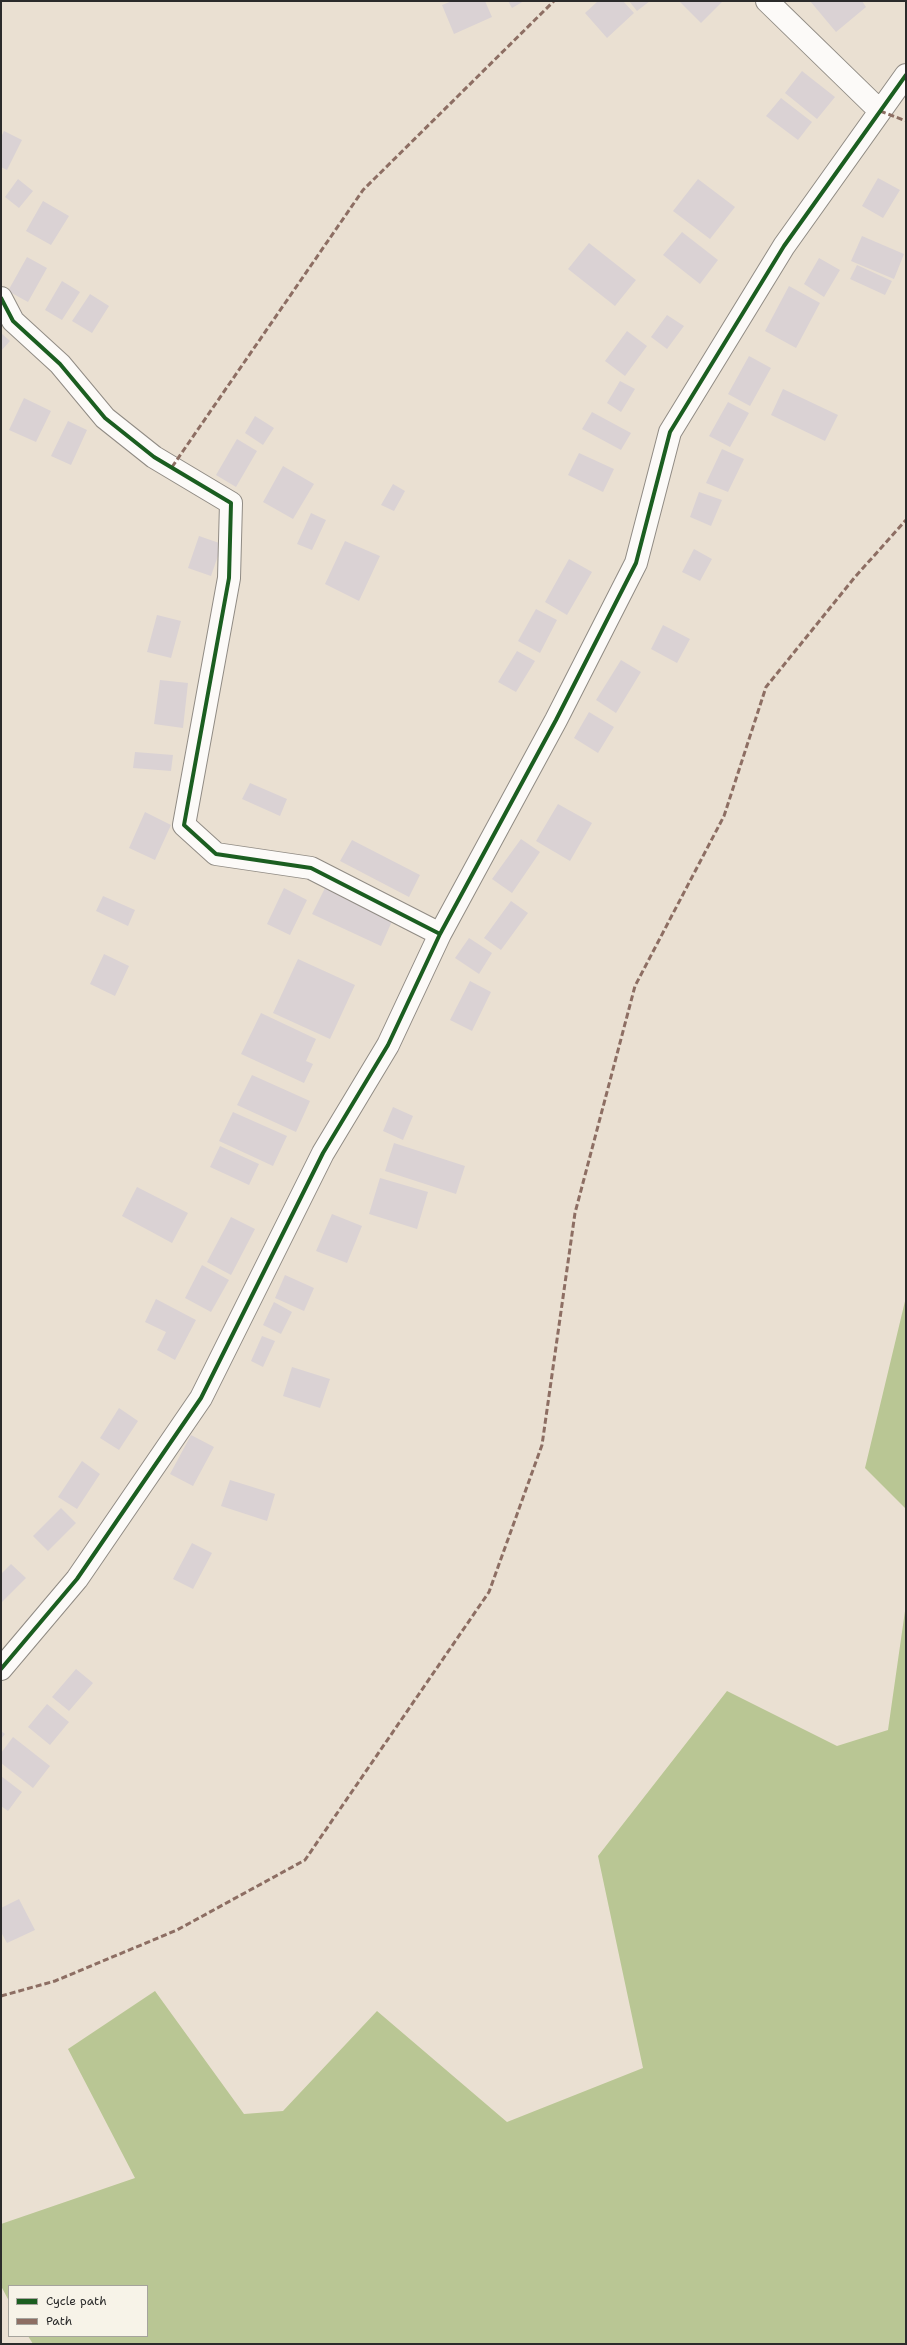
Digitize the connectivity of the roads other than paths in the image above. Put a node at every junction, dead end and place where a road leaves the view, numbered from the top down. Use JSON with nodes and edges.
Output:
{"nodes":[{"id":1,"x":767,"y":1,"type":"edge"},
{"id":2,"x":906,"y":75,"type":"edge"},
{"id":3,"x":880,"y":112,"type":"junction"},
{"id":4,"x":1,"y":298,"type":"edge"},
{"id":5,"x":440,"y":934,"type":"junction"},
{"id":6,"x":1,"y":1669,"type":"edge"}],
"edges":[{"from":1,"to":3,"type":"street"},
{"from":2,"to":3,"type":"street"},
{"from":3,"to":5,"type":"street"},
{"from":4,"to":5,"type":"street"},
{"from":5,"to":6,"type":"street"}]}
